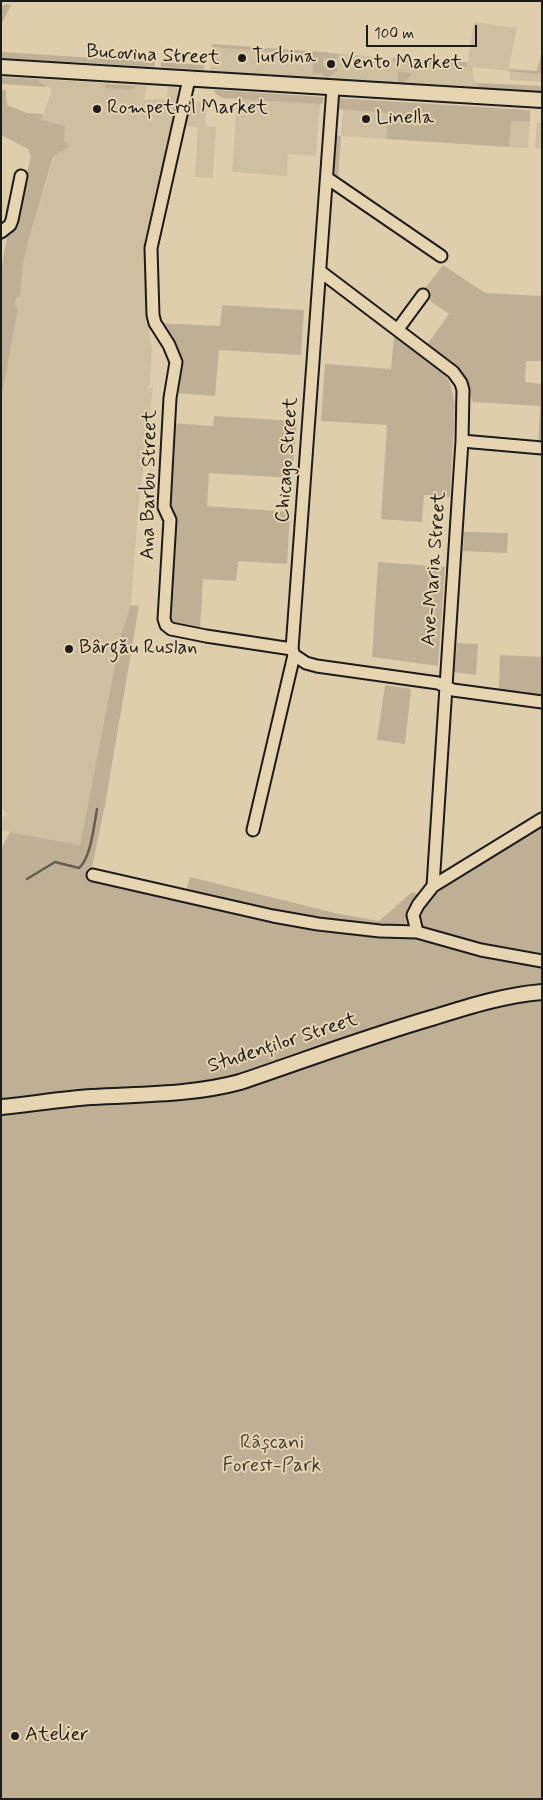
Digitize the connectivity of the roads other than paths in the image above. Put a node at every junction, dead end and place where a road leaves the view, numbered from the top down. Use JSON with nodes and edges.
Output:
{"nodes":[{"id":1,"x":1,"y":67,"type":"edge"},
{"id":2,"x":189,"y":79,"type":"junction"},
{"id":3,"x":332,"y":88,"type":"junction"},
{"id":4,"x":542,"y":100,"type":"edge"},
{"id":5,"x":20,"y":176,"type":"dead end"},
{"id":6,"x":327,"y":178,"type":"junction"},
{"id":7,"x":1,"y":232,"type":"edge"},
{"id":8,"x":441,"y":256,"type":"dead end"},
{"id":9,"x":321,"y":272,"type":"junction"},
{"id":10,"x":336,"y":283,"type":"junction"},
{"id":11,"x":319,"y":290,"type":"junction"},
{"id":12,"x":423,"y":296,"type":"dead end"},
{"id":13,"x":398,"y":329,"type":"junction"},
{"id":14,"x":462,"y":441,"type":"junction"},
{"id":15,"x":542,"y":448,"type":"edge"},
{"id":16,"x":293,"y":652,"type":"junction"},
{"id":17,"x":446,"y":686,"type":"junction"},
{"id":18,"x":542,"y":702,"type":"edge"},
{"id":19,"x":542,"y":817,"type":"edge"},
{"id":20,"x":253,"y":830,"type":"dead end"},
{"id":21,"x":93,"y":875,"type":"dead end"},
{"id":22,"x":433,"y":886,"type":"junction"},
{"id":23,"x":417,"y":932,"type":"junction"},
{"id":24,"x":542,"y":961,"type":"edge"},
{"id":25,"x":542,"y":992,"type":"edge"},
{"id":26,"x":1,"y":1107,"type":"edge"}],
"edges":[{"from":1,"to":2,"type":"main road","name":"Bucovina Street"},
{"from":2,"to":3,"type":"main road","name":"Bucovina Street"},
{"from":2,"to":16,"type":"street","name":"Ana Barbu Street"},
{"from":3,"to":4,"type":"main road","name":"Bucovina Street"},
{"from":3,"to":6,"type":"street","name":"Chicago Street"},
{"from":5,"to":7,"type":"street"},
{"from":6,"to":8,"type":"street"},
{"from":6,"to":9,"type":"street","name":"Chicago Street"},
{"from":9,"to":10,"type":"street","name":"Ave-Maria Street"},
{"from":9,"to":11,"type":"street","name":"Chicago Street"},
{"from":10,"to":11,"type":"street"},
{"from":10,"to":13,"type":"street","name":"Ave-Maria Street"},
{"from":11,"to":16,"type":"street","name":"Chicago Street"},
{"from":12,"to":13,"type":"street"},
{"from":13,"to":14,"type":"street","name":"Ave-Maria Street"},
{"from":14,"to":15,"type":"street"},
{"from":14,"to":17,"type":"street","name":"Ave-Maria Street"},
{"from":16,"to":17,"type":"street"},
{"from":16,"to":20,"type":"street","name":"Chicago Street"},
{"from":17,"to":18,"type":"street"},
{"from":17,"to":22,"type":"street","name":"Ave-Maria Street"},
{"from":19,"to":22,"type":"street"},
{"from":21,"to":23,"type":"street"},
{"from":22,"to":23,"type":"street"},
{"from":23,"to":24,"type":"street"},
{"from":25,"to":26,"type":"main road","name":"Studenților Street"}]}
